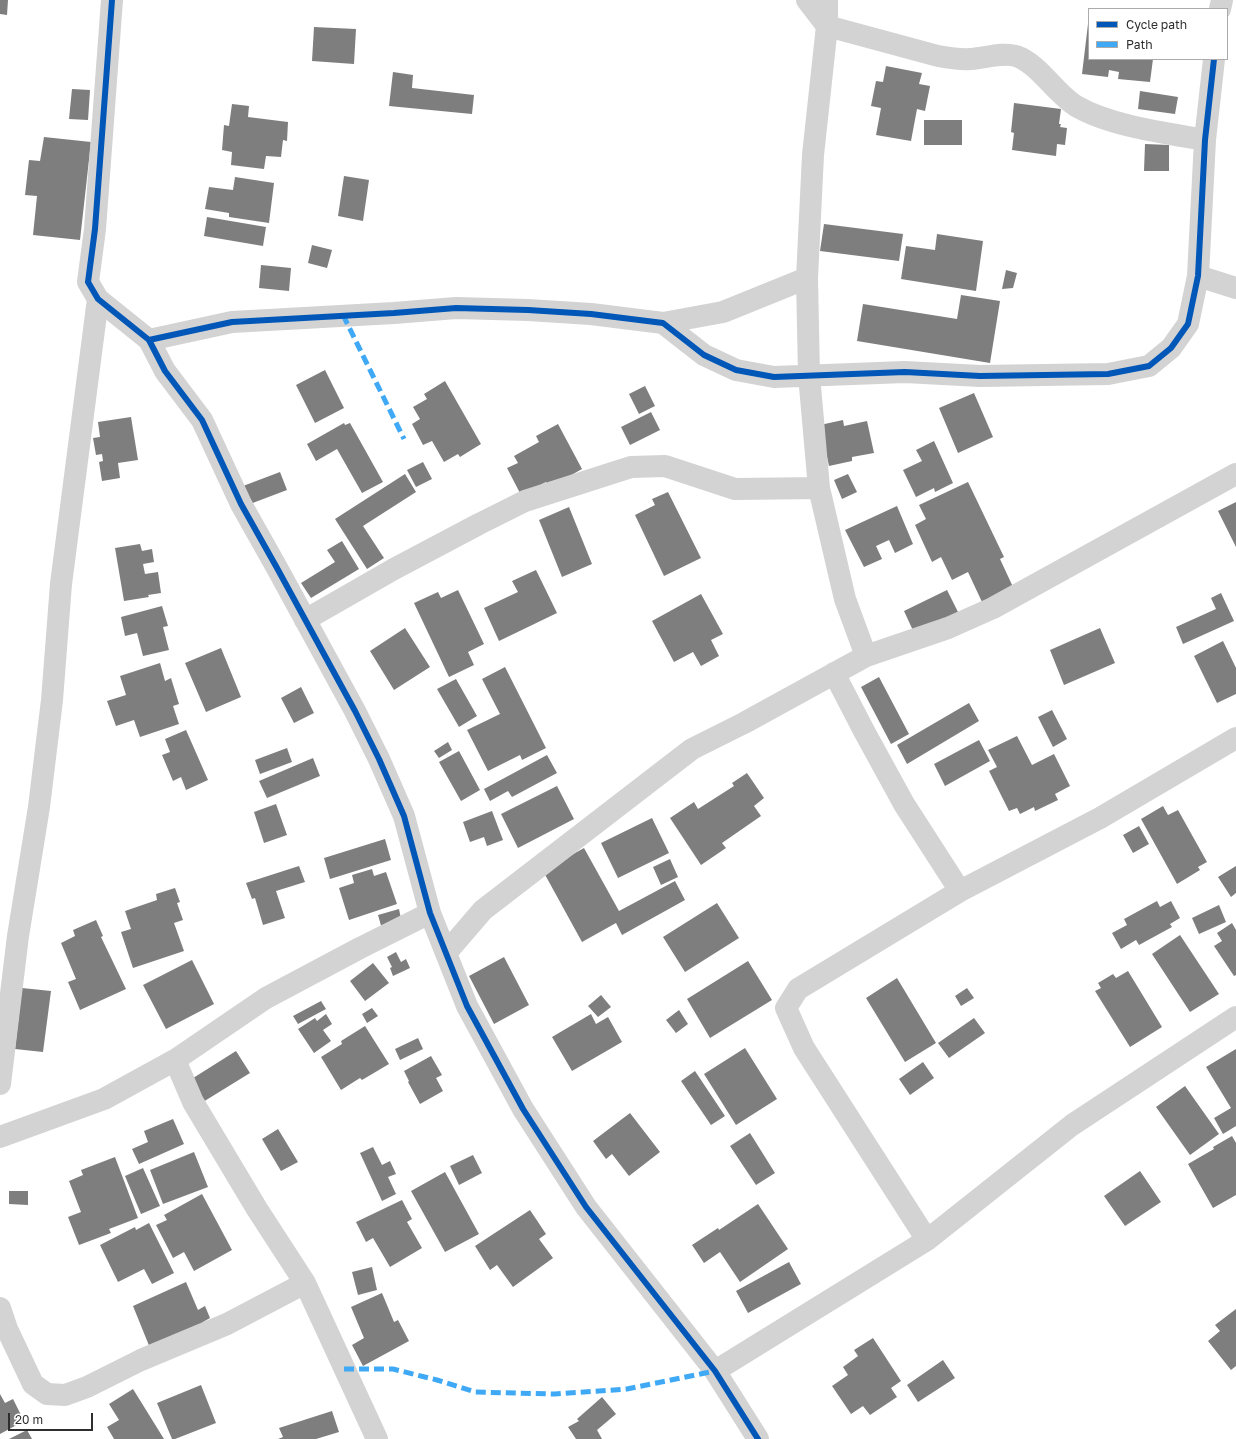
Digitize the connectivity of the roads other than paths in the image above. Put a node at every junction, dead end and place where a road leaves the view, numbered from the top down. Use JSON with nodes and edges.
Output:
{"nodes":[{"id":1,"x":112,"y":0,"type":"edge"},
{"id":2,"x":807,"y":0,"type":"edge"},
{"id":3,"x":827,"y":0,"type":"edge"},
{"id":4,"x":827,"y":26,"type":"junction"},
{"id":5,"x":1214,"y":60,"type":"edge"},
{"id":6,"x":1205,"y":140,"type":"junction"},
{"id":7,"x":1198,"y":276,"type":"junction"},
{"id":8,"x":807,"y":278,"type":"junction"},
{"id":9,"x":1236,"y":288,"type":"edge"},
{"id":10,"x":98,"y":299,"type":"junction"},
{"id":11,"x":662,"y":323,"type":"junction"},
{"id":12,"x":149,"y":340,"type":"junction"},
{"id":13,"x":808,"y":375,"type":"junction"},
{"id":14,"x":1236,"y":474,"type":"edge"},
{"id":15,"x":819,"y":488,"type":"junction"},
{"id":16,"x":305,"y":620,"type":"junction"},
{"id":17,"x":866,"y":656,"type":"junction"},
{"id":18,"x":834,"y":673,"type":"junction"},
{"id":19,"x":1236,"y":738,"type":"edge"},
{"id":20,"x":960,"y":891,"type":"junction"},
{"id":21,"x":430,"y":913,"type":"junction"},
{"id":22,"x":446,"y":953,"type":"junction"},
{"id":23,"x":1236,"y":1017,"type":"edge"},
{"id":24,"x":175,"y":1060,"type":"junction"},
{"id":25,"x":0,"y":1084,"type":"edge"},
{"id":26,"x":0,"y":1136,"type":"edge"},
{"id":27,"x":927,"y":1240,"type":"junction"},
{"id":28,"x":305,"y":1283,"type":"junction"},
{"id":29,"x":0,"y":1308,"type":"edge"},
{"id":30,"x":4,"y":1329,"type":"edge"},
{"id":31,"x":715,"y":1371,"type":"junction"},
{"id":32,"x":377,"y":1439,"type":"edge"},
{"id":33,"x":758,"y":1439,"type":"edge"}],
"edges":[{"from":1,"to":10,"type":"street"},
{"from":2,"to":4,"type":"street"},
{"from":3,"to":4,"type":"street"},
{"from":4,"to":6,"type":"street"},
{"from":4,"to":8,"type":"street"},
{"from":5,"to":6,"type":"street"},
{"from":6,"to":7,"type":"street"},
{"from":7,"to":9,"type":"street"},
{"from":7,"to":13,"type":"street"},
{"from":8,"to":11,"type":"street"},
{"from":8,"to":13,"type":"street"},
{"from":10,"to":12,"type":"street"},
{"from":10,"to":25,"type":"street"},
{"from":11,"to":12,"type":"street"},
{"from":11,"to":13,"type":"street"},
{"from":12,"to":16,"type":"street"},
{"from":13,"to":15,"type":"street"},
{"from":14,"to":17,"type":"street"},
{"from":15,"to":16,"type":"street"},
{"from":15,"to":17,"type":"street"},
{"from":16,"to":21,"type":"street"},
{"from":17,"to":18,"type":"street"},
{"from":18,"to":20,"type":"street"},
{"from":18,"to":22,"type":"street"},
{"from":19,"to":20,"type":"street"},
{"from":20,"to":27,"type":"street"},
{"from":21,"to":22,"type":"street"},
{"from":21,"to":24,"type":"street"},
{"from":22,"to":31,"type":"street"},
{"from":23,"to":27,"type":"street"},
{"from":24,"to":26,"type":"street"},
{"from":24,"to":28,"type":"street"},
{"from":27,"to":31,"type":"street"},
{"from":28,"to":30,"type":"street"},
{"from":28,"to":32,"type":"street"},
{"from":29,"to":30,"type":"street"},
{"from":31,"to":33,"type":"street"}]}
